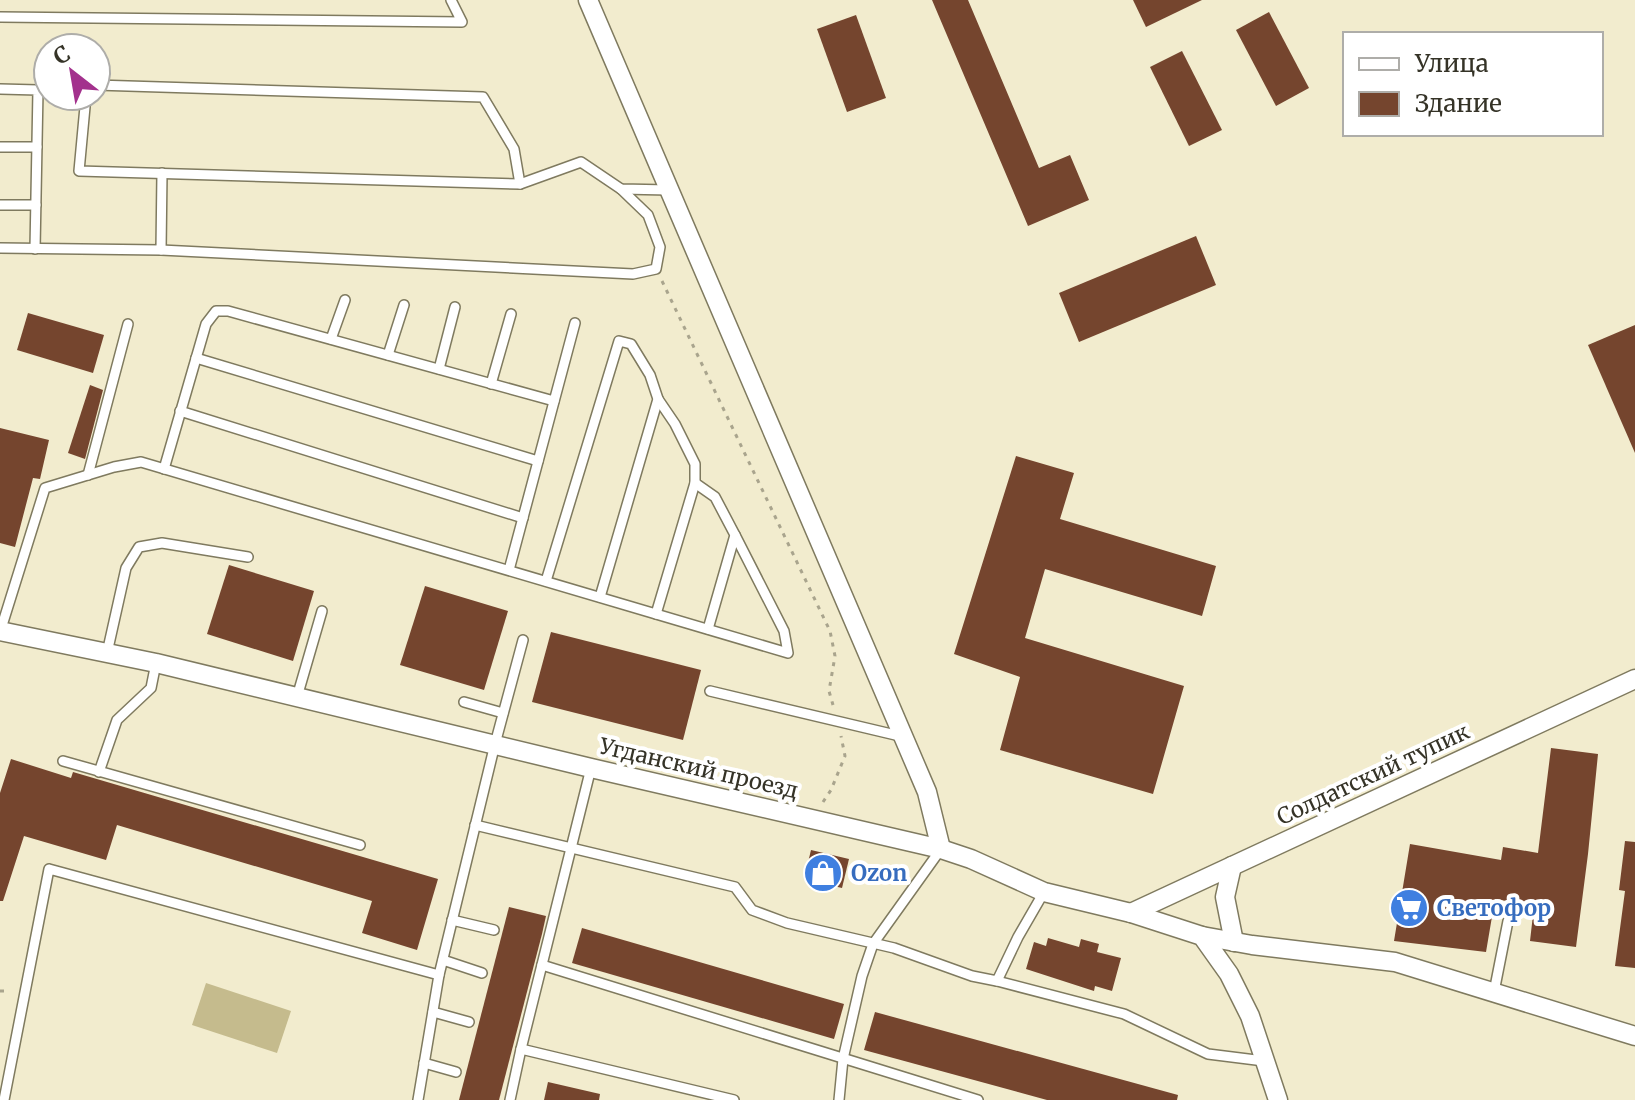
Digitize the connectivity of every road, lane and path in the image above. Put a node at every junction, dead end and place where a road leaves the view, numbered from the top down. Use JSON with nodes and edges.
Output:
{"nodes":[{"id":1,"x":451,"y":0,"type":"edge"},
{"id":2,"x":588,"y":0,"type":"edge"},
{"id":3,"x":0,"y":17,"type":"edge"},
{"id":4,"x":112,"y":85,"type":"edge"},
{"id":5,"x":0,"y":89,"type":"edge"},
{"id":6,"x":85,"y":112,"type":"edge"},
{"id":7,"x":0,"y":147,"type":"edge"},
{"id":8,"x":37,"y":147,"type":"junction"},
{"id":9,"x":162,"y":173,"type":"junction"},
{"id":10,"x":520,"y":184,"type":"junction"},
{"id":11,"x":621,"y":189,"type":"junction"},
{"id":12,"x":669,"y":190,"type":"junction"},
{"id":13,"x":0,"y":205,"type":"edge"},
{"id":14,"x":36,"y":205,"type":"junction"},
{"id":15,"x":0,"y":248,"type":"edge"},
{"id":16,"x":35,"y":249,"type":"junction"},
{"id":17,"x":161,"y":250,"type":"junction"},
{"id":18,"x":656,"y":269,"type":"junction"},
{"id":19,"x":345,"y":300,"type":"dead end"},
{"id":20,"x":404,"y":305,"type":"dead end"},
{"id":21,"x":455,"y":307,"type":"dead end"},
{"id":22,"x":511,"y":314,"type":"dead end"},
{"id":23,"x":575,"y":323,"type":"dead end"},
{"id":24,"x":128,"y":324,"type":"dead end"},
{"id":25,"x":331,"y":339,"type":"junction"},
{"id":26,"x":388,"y":355,"type":"junction"},
{"id":27,"x":196,"y":358,"type":"junction"},
{"id":28,"x":439,"y":369,"type":"junction"},
{"id":29,"x":491,"y":384,"type":"junction"},
{"id":30,"x":658,"y":399,"type":"junction"},
{"id":31,"x":554,"y":401,"type":"junction"},
{"id":32,"x":180,"y":411,"type":"junction"},
{"id":33,"x":538,"y":461,"type":"junction"},
{"id":34,"x":164,"y":469,"type":"junction"},
{"id":35,"x":88,"y":475,"type":"junction"},
{"id":36,"x":695,"y":483,"type":"junction"},
{"id":37,"x":523,"y":518,"type":"junction"},
{"id":38,"x":735,"y":535,"type":"junction"},
{"id":39,"x":248,"y":557,"type":"dead end"},
{"id":40,"x":509,"y":570,"type":"junction"},
{"id":41,"x":546,"y":581,"type":"junction"},
{"id":42,"x":600,"y":597,"type":"junction"},
{"id":43,"x":322,"y":611,"type":"dead end"},
{"id":44,"x":656,"y":614,"type":"junction"},
{"id":45,"x":708,"y":629,"type":"junction"},
{"id":46,"x":0,"y":631,"type":"edge"},
{"id":47,"x":523,"y":640,"type":"dead end"},
{"id":48,"x":107,"y":653,"type":"junction"},
{"id":49,"x":156,"y":663,"type":"junction"},
{"id":50,"x":1635,"y":679,"type":"edge"},
{"id":51,"x":710,"y":691,"type":"dead end"},
{"id":52,"x":297,"y":697,"type":"junction"},
{"id":53,"x":464,"y":702,"type":"dead end"},
{"id":54,"x":503,"y":713,"type":"junction"},
{"id":55,"x":839,"y":722,"type":"junction"},
{"id":56,"x":904,"y":737,"type":"junction"},
{"id":57,"x":495,"y":744,"type":"junction"},
{"id":58,"x":63,"y":761,"type":"dead end"},
{"id":59,"x":591,"y":768,"type":"junction"},
{"id":60,"x":99,"y":772,"type":"junction"},
{"id":61,"x":811,"y":818,"type":"junction"},
{"id":62,"x":475,"y":825,"type":"junction"},
{"id":63,"x":360,"y":845,"type":"dead end"},
{"id":64,"x":571,"y":848,"type":"junction"},
{"id":65,"x":941,"y":849,"type":"junction"},
{"id":66,"x":1232,"y":866,"type":"junction"},
{"id":67,"x":1044,"y":892,"type":"junction"},
{"id":68,"x":1131,"y":913,"type":"junction"},
{"id":69,"x":452,"y":920,"type":"junction"},
{"id":70,"x":1508,"y":921,"type":"dead end"},
{"id":71,"x":494,"y":930,"type":"dead end"},
{"id":72,"x":1202,"y":936,"type":"junction"},
{"id":73,"x":1234,"y":942,"type":"junction"},
{"id":74,"x":873,"y":944,"type":"junction"},
{"id":75,"x":443,"y":960,"type":"junction"},
{"id":76,"x":542,"y":965,"type":"junction"},
{"id":77,"x":482,"y":973,"type":"dead end"},
{"id":78,"x":439,"y":975,"type":"junction"},
{"id":79,"x":997,"y":981,"type":"junction"},
{"id":80,"x":1494,"y":992,"type":"junction"},
{"id":81,"x":433,"y":1012,"type":"junction"},
{"id":82,"x":469,"y":1022,"type":"dead end"},
{"id":83,"x":1633,"y":1034,"type":"edge"},
{"id":84,"x":521,"y":1049,"type":"junction"},
{"id":85,"x":843,"y":1059,"type":"junction"},
{"id":86,"x":1265,"y":1061,"type":"junction"},
{"id":87,"x":424,"y":1063,"type":"junction"},
{"id":88,"x":456,"y":1072,"type":"dead end"},
{"id":89,"x":4,"y":1100,"type":"edge"},
{"id":90,"x":418,"y":1100,"type":"edge"},
{"id":91,"x":510,"y":1100,"type":"edge"},
{"id":92,"x":734,"y":1100,"type":"edge"},
{"id":93,"x":839,"y":1100,"type":"edge"},
{"id":94,"x":978,"y":1100,"type":"edge"},
{"id":95,"x":1278,"y":1100,"type":"edge"}],
"edges":[{"from":1,"to":3,"type":"lane"},
{"from":2,"to":12,"type":"street"},
{"from":4,"to":10,"type":"lane"},
{"from":5,"to":8,"type":"lane"},
{"from":6,"to":9,"type":"lane"},
{"from":7,"to":8,"type":"lane"},
{"from":8,"to":14,"type":"lane"},
{"from":9,"to":10,"type":"lane"},
{"from":9,"to":17,"type":"lane"},
{"from":10,"to":11,"type":"lane"},
{"from":11,"to":12,"type":"lane"},
{"from":11,"to":18,"type":"lane"},
{"from":12,"to":56,"type":"street"},
{"from":13,"to":14,"type":"lane"},
{"from":14,"to":16,"type":"lane"},
{"from":15,"to":16,"type":"lane"},
{"from":16,"to":17,"type":"lane"},
{"from":17,"to":18,"type":"lane"},
{"from":18,"to":55,"type":"path"},
{"from":19,"to":25,"type":"lane"},
{"from":20,"to":26,"type":"lane"},
{"from":21,"to":28,"type":"lane"},
{"from":22,"to":29,"type":"lane"},
{"from":23,"to":31,"type":"lane"},
{"from":24,"to":35,"type":"lane"},
{"from":25,"to":26,"type":"lane"},
{"from":25,"to":27,"type":"lane"},
{"from":26,"to":28,"type":"lane"},
{"from":27,"to":32,"type":"lane"},
{"from":27,"to":33,"type":"lane"},
{"from":28,"to":29,"type":"lane"},
{"from":29,"to":31,"type":"lane"},
{"from":30,"to":36,"type":"lane"},
{"from":30,"to":41,"type":"lane"},
{"from":30,"to":42,"type":"lane"},
{"from":31,"to":33,"type":"lane"},
{"from":32,"to":34,"type":"lane"},
{"from":32,"to":37,"type":"lane"},
{"from":33,"to":37,"type":"lane"},
{"from":34,"to":35,"type":"lane"},
{"from":34,"to":40,"type":"lane"},
{"from":35,"to":46,"type":"lane"},
{"from":36,"to":38,"type":"lane"},
{"from":36,"to":44,"type":"lane"},
{"from":37,"to":40,"type":"lane"},
{"from":38,"to":45,"type":"lane"},
{"from":38,"to":45,"type":"lane"},
{"from":39,"to":48,"type":"lane"},
{"from":40,"to":41,"type":"lane"},
{"from":41,"to":42,"type":"lane"},
{"from":42,"to":44,"type":"lane"},
{"from":43,"to":52,"type":"lane"},
{"from":44,"to":45,"type":"lane"},
{"from":46,"to":48,"type":"street","name":"Угданский проезд"},
{"from":47,"to":54,"type":"lane"},
{"from":48,"to":49,"type":"street","name":"Угданский проезд"},
{"from":49,"to":52,"type":"street","name":"Угданский проезд"},
{"from":49,"to":60,"type":"lane"},
{"from":50,"to":66,"type":"street","name":"Солдатский тупик"},
{"from":51,"to":55,"type":"lane"},
{"from":52,"to":57,"type":"street","name":"Угданский проезд"},
{"from":53,"to":54,"type":"lane"},
{"from":54,"to":57,"type":"lane"},
{"from":55,"to":56,"type":"lane"},
{"from":55,"to":61,"type":"path"},
{"from":56,"to":65,"type":"street"},
{"from":57,"to":59,"type":"street","name":"Угданский проезд"},
{"from":57,"to":62,"type":"lane"},
{"from":58,"to":60,"type":"lane"},
{"from":59,"to":61,"type":"street","name":"Угданский проезд"},
{"from":59,"to":64,"type":"lane"},
{"from":60,"to":63,"type":"lane"},
{"from":61,"to":65,"type":"street","name":"Угданский проезд"},
{"from":62,"to":64,"type":"lane"},
{"from":62,"to":69,"type":"lane"},
{"from":64,"to":74,"type":"lane"},
{"from":64,"to":76,"type":"lane"},
{"from":65,"to":67,"type":"street","name":"Угданский проезд"},
{"from":65,"to":74,"type":"lane"},
{"from":66,"to":68,"type":"street","name":"Солдатский тупик"},
{"from":66,"to":73,"type":"street"},
{"from":67,"to":68,"type":"street","name":"Угданский проезд"},
{"from":67,"to":79,"type":"lane"},
{"from":68,"to":72,"type":"street","name":"Угданский проезд"},
{"from":69,"to":71,"type":"lane"},
{"from":69,"to":75,"type":"lane"},
{"from":70,"to":80,"type":"lane"},
{"from":72,"to":73,"type":"street","name":"Угданский проезд"},
{"from":72,"to":86,"type":"street"},
{"from":73,"to":80,"type":"street","name":"Угданский проезд"},
{"from":74,"to":79,"type":"lane"},
{"from":74,"to":85,"type":"lane"},
{"from":75,"to":77,"type":"lane"},
{"from":75,"to":78,"type":"lane"},
{"from":76,"to":84,"type":"lane"},
{"from":76,"to":85,"type":"lane"},
{"from":78,"to":81,"type":"lane"},
{"from":78,"to":89,"type":"lane"},
{"from":79,"to":86,"type":"lane"},
{"from":80,"to":83,"type":"street","name":"Угданский проезд"},
{"from":81,"to":82,"type":"lane"},
{"from":81,"to":87,"type":"lane"},
{"from":84,"to":91,"type":"lane"},
{"from":84,"to":92,"type":"lane"},
{"from":85,"to":93,"type":"lane"},
{"from":85,"to":94,"type":"lane"},
{"from":86,"to":95,"type":"street"},
{"from":87,"to":88,"type":"lane"},
{"from":87,"to":90,"type":"lane"}]}
